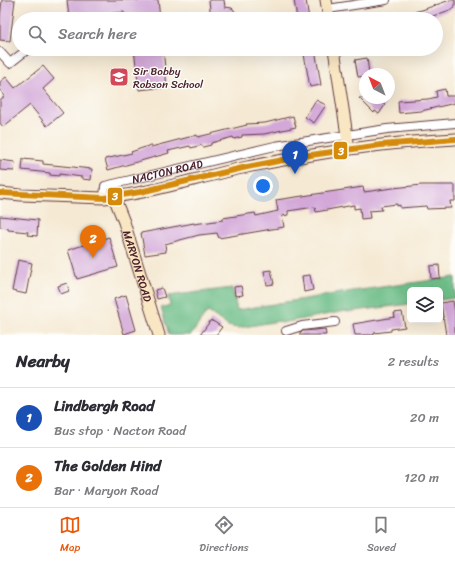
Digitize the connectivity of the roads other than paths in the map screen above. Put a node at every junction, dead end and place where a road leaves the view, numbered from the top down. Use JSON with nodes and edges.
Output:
{"nodes":[{"id":1,"x":386,"y":0,"type":"edge"},
{"id":2,"x":328,"y":9,"type":"edge"},
{"id":3,"x":0,"y":52,"type":"edge"},
{"id":4,"x":20,"y":56,"type":"edge"},
{"id":5,"x":335,"y":56,"type":"edge"},
{"id":6,"x":455,"y":123,"type":"edge"},
{"id":7,"x":347,"y":134,"type":"junction"},
{"id":8,"x":455,"y":139,"type":"edge"},
{"id":9,"x":350,"y":149,"type":"junction"},
{"id":10,"x":0,"y":193,"type":"edge"},
{"id":11,"x":109,"y":198,"type":"junction"},
{"id":12,"x":335,"y":322,"type":"dead end"},
{"id":13,"x":302,"y":326,"type":"junction"},
{"id":14,"x":286,"y":331,"type":"dead end"},
{"id":15,"x":159,"y":335,"type":"edge"},
{"id":16,"x":304,"y":335,"type":"edge"}],
"edges":[{"from":1,"to":2,"type":"street"},
{"from":3,"to":4,"type":"street"},
{"from":5,"to":7,"type":"street"},
{"from":6,"to":7,"type":"street","name":"NACTON ROAD"},
{"from":7,"to":9,"type":"street"},
{"from":7,"to":11,"type":"street","name":"NACTON ROAD"},
{"from":8,"to":9,"type":"street","name":"NACTON ROAD"},
{"from":9,"to":11,"type":"street","name":"NACTON ROAD"},
{"from":10,"to":11,"type":"street","name":"NACTON ROAD"},
{"from":11,"to":15,"type":"street","name":"MARYON ROAD"},
{"from":12,"to":13,"type":"street"},
{"from":13,"to":14,"type":"street"},
{"from":13,"to":16,"type":"street"}]}
